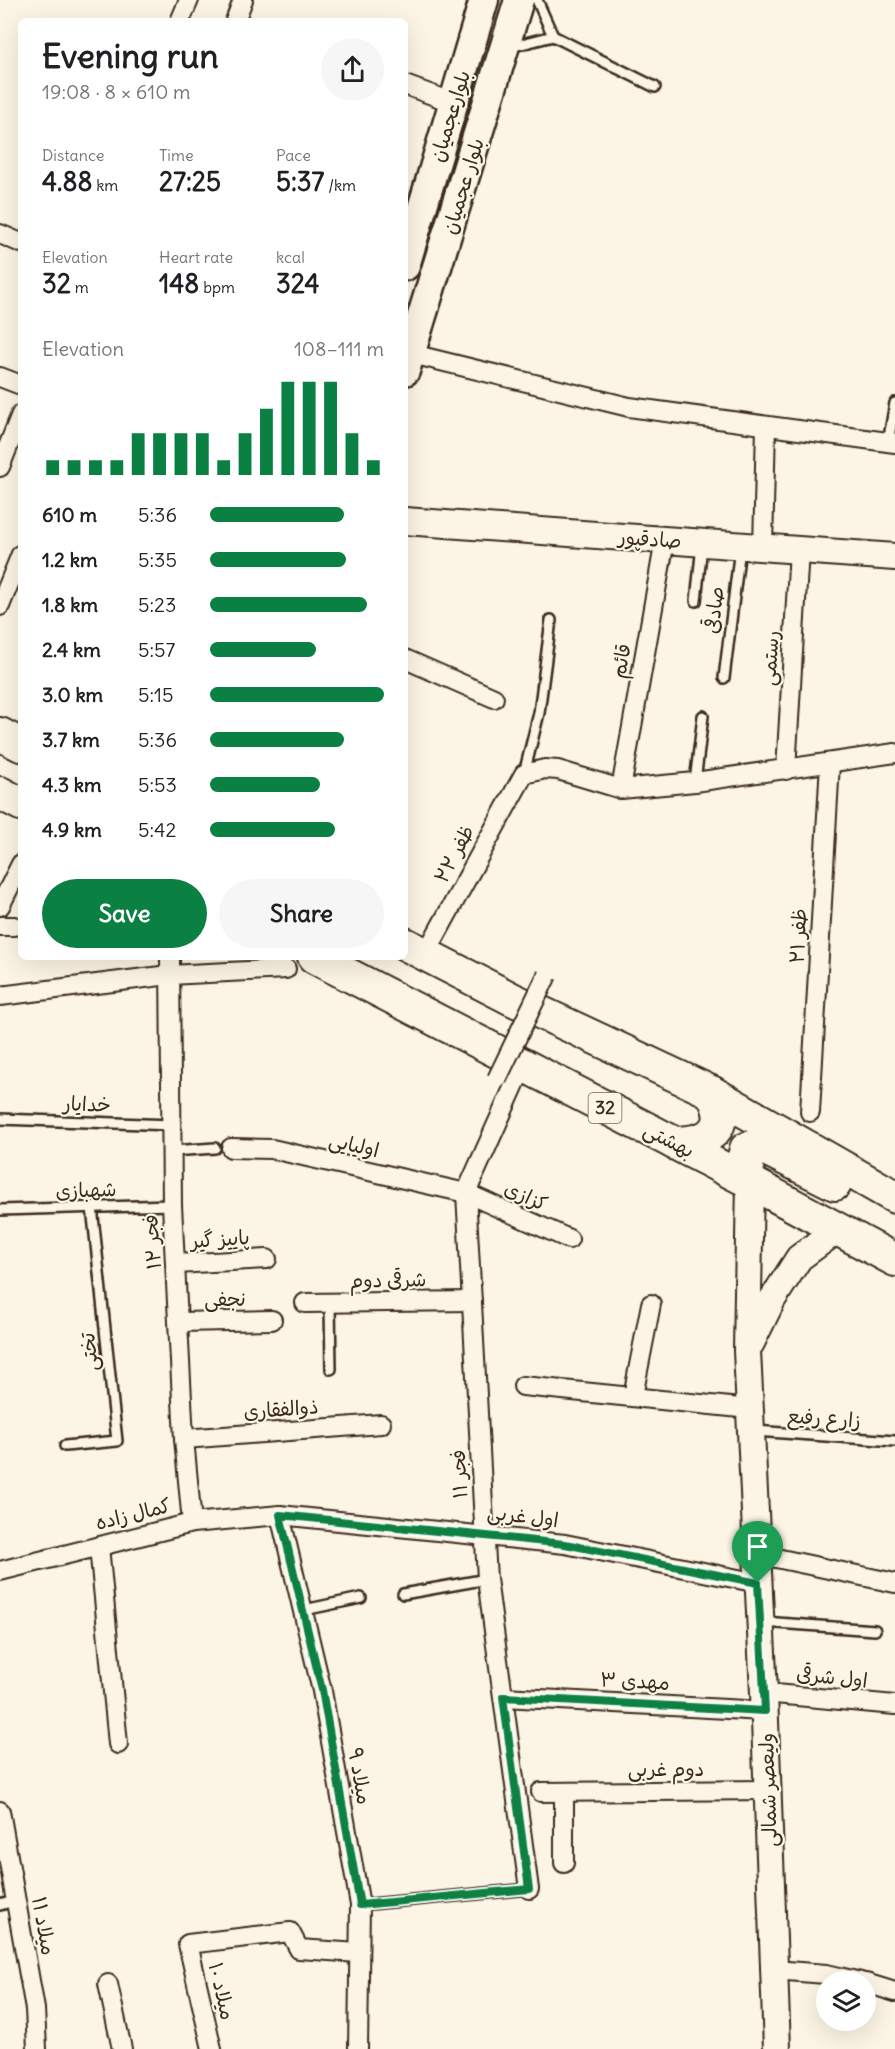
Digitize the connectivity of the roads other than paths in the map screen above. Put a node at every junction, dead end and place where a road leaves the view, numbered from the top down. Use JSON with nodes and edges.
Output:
{"nodes":[{"id":1,"x":188,"y":0,"type":"edge"},
{"id":2,"x":243,"y":0,"type":"edge"},
{"id":3,"x":484,"y":0,"type":"edge"},
{"id":4,"x":519,"y":0,"type":"edge"},
{"id":5,"x":537,"y":0,"type":"edge"},
{"id":6,"x":181,"y":18,"type":"edge"},
{"id":7,"x":237,"y":18,"type":"edge"},
{"id":8,"x":553,"y":36,"type":"junction"},
{"id":9,"x":505,"y":48,"type":"junction"},
{"id":10,"x":408,"y":86,"type":"edge"},
{"id":11,"x":656,"y":87,"type":"dead end"},
{"id":12,"x":454,"y":103,"type":"junction"},
{"id":13,"x":0,"y":234,"type":"edge"},
{"id":14,"x":18,"y":242,"type":"edge"},
{"id":15,"x":408,"y":256,"type":"edge"},
{"id":16,"x":408,"y":363,"type":"edge"},
{"id":17,"x":0,"y":377,"type":"edge"},
{"id":18,"x":18,"y":384,"type":"edge"},
{"id":19,"x":895,"y":403,"type":"edge"},
{"id":20,"x":18,"y":421,"type":"edge"},
{"id":21,"x":766,"y":426,"type":"junction"},
{"id":22,"x":891,"y":443,"type":"edge"},
{"id":23,"x":0,"y":466,"type":"edge"},
{"id":24,"x":408,"y":521,"type":"edge"},
{"id":25,"x":665,"y":540,"type":"junction"},
{"id":26,"x":702,"y":543,"type":"junction"},
{"id":27,"x":751,"y":547,"type":"junction"},
{"id":28,"x":799,"y":550,"type":"junction"},
{"id":29,"x":895,"y":557,"type":"edge"},
{"id":30,"x":18,"y":561,"type":"edge"},
{"id":31,"x":696,"y":601,"type":"dead end"},
{"id":32,"x":0,"y":606,"type":"edge"},
{"id":33,"x":550,"y":620,"type":"dead end"},
{"id":34,"x":408,"y":660,"type":"edge"},
{"id":35,"x":724,"y":678,"type":"dead end"},
{"id":36,"x":494,"y":698,"type":"dead end"},
{"id":37,"x":703,"y":716,"type":"dead end"},
{"id":38,"x":0,"y":726,"type":"edge"},
{"id":39,"x":18,"y":727,"type":"edge"},
{"id":40,"x":0,"y":734,"type":"edge"},
{"id":41,"x":18,"y":743,"type":"edge"},
{"id":42,"x":895,"y":753,"type":"edge"},
{"id":43,"x":830,"y":763,"type":"junction"},
{"id":44,"x":786,"y":770,"type":"junction"},
{"id":45,"x":524,"y":774,"type":"junction"},
{"id":46,"x":695,"y":782,"type":"junction"},
{"id":47,"x":621,"y":789,"type":"junction"},
{"id":48,"x":0,"y":793,"type":"edge"},
{"id":49,"x":18,"y":802,"type":"edge"},
{"id":50,"x":18,"y":870,"type":"edge"},
{"id":51,"x":0,"y":906,"type":"edge"},
{"id":52,"x":415,"y":950,"type":"edge"},
{"id":53,"x":319,"y":960,"type":"edge"},
{"id":54,"x":170,"y":966,"type":"edge"},
{"id":55,"x":285,"y":969,"type":"dead end"},
{"id":56,"x":547,"y":975,"type":"dead end"},
{"id":57,"x":0,"y":996,"type":"edge"},
{"id":58,"x":510,"y":1072,"type":"junction"},
{"id":59,"x":711,"y":1092,"type":"junction"},
{"id":60,"x":810,"y":1112,"type":"dead end"},
{"id":61,"x":0,"y":1119,"type":"edge"},
{"id":62,"x":173,"y":1125,"type":"junction"},
{"id":63,"x":674,"y":1143,"type":"junction"},
{"id":64,"x":223,"y":1148,"type":"joint"},
{"id":65,"x":172,"y":1151,"type":"junction"},
{"id":66,"x":750,"y":1182,"type":"junction"},
{"id":67,"x":466,"y":1193,"type":"junction"},
{"id":68,"x":895,"y":1197,"type":"edge"},
{"id":69,"x":172,"y":1205,"type":"junction"},
{"id":70,"x":895,"y":1206,"type":"edge"},
{"id":71,"x":92,"y":1207,"type":"junction"},
{"id":72,"x":0,"y":1210,"type":"edge"},
{"id":73,"x":837,"y":1230,"type":"junction"},
{"id":74,"x":569,"y":1239,"type":"dead end"},
{"id":75,"x":267,"y":1259,"type":"dead end"},
{"id":76,"x":895,"y":1260,"type":"edge"},
{"id":77,"x":177,"y":1264,"type":"junction"},
{"id":78,"x":472,"y":1301,"type":"junction"},
{"id":79,"x":305,"y":1303,"type":"dead end"},
{"id":80,"x":330,"y":1303,"type":"junction"},
{"id":81,"x":651,"y":1304,"type":"dead end"},
{"id":82,"x":272,"y":1320,"type":"dead end"},
{"id":83,"x":180,"y":1322,"type":"junction"},
{"id":84,"x":747,"y":1351,"type":"junction"},
{"id":85,"x":331,"y":1369,"type":"dead end"},
{"id":86,"x":523,"y":1386,"type":"dead end"},
{"id":87,"x":633,"y":1396,"type":"junction"},
{"id":88,"x":751,"y":1420,"type":"junction"},
{"id":89,"x":381,"y":1424,"type":"dead end"},
{"id":90,"x":184,"y":1439,"type":"junction"},
{"id":91,"x":895,"y":1441,"type":"edge"},
{"id":92,"x":65,"y":1446,"type":"dead end"},
{"id":93,"x":280,"y":1515,"type":"junction"},
{"id":94,"x":192,"y":1522,"type":"junction"},
{"id":95,"x":484,"y":1534,"type":"junction"},
{"id":96,"x":99,"y":1546,"type":"junction"},
{"id":97,"x":757,"y":1554,"type":"junction"},
{"id":98,"x":0,"y":1571,"type":"edge"},
{"id":99,"x":487,"y":1579,"type":"junction"},
{"id":100,"x":758,"y":1583,"type":"junction"},
{"id":101,"x":895,"y":1583,"type":"edge"},
{"id":102,"x":404,"y":1594,"type":"dead end"},
{"id":103,"x":361,"y":1598,"type":"dead end"},
{"id":104,"x":304,"y":1610,"type":"junction"},
{"id":105,"x":760,"y":1622,"type":"junction"},
{"id":106,"x":875,"y":1630,"type":"dead end"},
{"id":107,"x":503,"y":1697,"type":"junction"},
{"id":108,"x":764,"y":1702,"type":"junction"},
{"id":109,"x":895,"y":1705,"type":"edge"},
{"id":110,"x":118,"y":1744,"type":"dead end"},
{"id":111,"x":768,"y":1791,"type":"junction"},
{"id":112,"x":541,"y":1792,"type":"dead end"},
{"id":113,"x":564,"y":1792,"type":"junction"},
{"id":114,"x":0,"y":1811,"type":"edge"},
{"id":115,"x":564,"y":1863,"type":"dead end"},
{"id":116,"x":529,"y":1889,"type":"joint"},
{"id":117,"x":9,"y":1903,"type":"edge"},
{"id":118,"x":360,"y":1905,"type":"junction"},
{"id":119,"x":359,"y":1953,"type":"junction"},
{"id":120,"x":774,"y":1970,"type":"junction"},
{"id":121,"x":816,"y":1973,"type":"edge"},
{"id":122,"x":108,"y":1984,"type":"dead end"},
{"id":123,"x":876,"y":1986,"type":"edge"},
{"id":124,"x":895,"y":1992,"type":"edge"},
{"id":125,"x":37,"y":2049,"type":"edge"},
{"id":126,"x":122,"y":2049,"type":"edge"},
{"id":127,"x":212,"y":2049,"type":"edge"},
{"id":128,"x":358,"y":2049,"type":"edge"},
{"id":129,"x":777,"y":2049,"type":"edge"}],
"edges":[{"from":1,"to":6,"type":"street"},
{"from":2,"to":7,"type":"street"},
{"from":3,"to":12,"type":"main road","name":"بلوارعجمیان"},
{"from":4,"to":9,"type":"main road","name":"بلوار عجمیان"},
{"from":5,"to":8,"type":"lane"},
{"from":8,"to":9,"type":"lane"},
{"from":8,"to":11,"type":"lane"},
{"from":9,"to":16,"type":"main road","name":"بلوار عجمیان"},
{"from":10,"to":12,"type":"street"},
{"from":12,"to":15,"type":"main road","name":"بلوارعجمیان"},
{"from":13,"to":14,"type":"street"},
{"from":16,"to":21,"type":"street"},
{"from":17,"to":18,"type":"street"},
{"from":19,"to":22,"type":"lane"},
{"from":20,"to":23,"type":"street"},
{"from":21,"to":22,"type":"street"},
{"from":21,"to":27,"type":"street"},
{"from":24,"to":25,"type":"main road","name":"صادقپور"},
{"from":25,"to":26,"type":"main road","name":"صادقپور"},
{"from":25,"to":47,"type":"street","name":"قائم"},
{"from":26,"to":27,"type":"main road","name":"صادقپور"},
{"from":26,"to":31,"type":"lane"},
{"from":27,"to":28,"type":"main road","name":"صادقپور"},
{"from":27,"to":35,"type":"lane","name":"صادقی"},
{"from":28,"to":29,"type":"main road","name":"صادقپور"},
{"from":28,"to":44,"type":"street","name":"رستمی"},
{"from":30,"to":32,"type":"street"},
{"from":33,"to":45,"type":"lane"},
{"from":34,"to":36,"type":"street"},
{"from":37,"to":46,"type":"lane"},
{"from":38,"to":39,"type":"main road"},
{"from":40,"to":41,"type":"highway"},
{"from":42,"to":43,"type":"street"},
{"from":43,"to":44,"type":"street"},
{"from":43,"to":60,"type":"street","name":"ظفر ۲۱"},
{"from":44,"to":46,"type":"street"},
{"from":45,"to":47,"type":"street"},
{"from":45,"to":52,"type":"street","name":"ظفر ۲۲"},
{"from":46,"to":47,"type":"street"},
{"from":48,"to":49,"type":"highway"},
{"from":50,"to":51,"type":"street"},
{"from":52,"to":59,"type":"highway"},
{"from":53,"to":58,"type":"highway","name":"بهشتی","number":"32"},
{"from":54,"to":55,"type":"street"},
{"from":54,"to":57,"type":"street"},
{"from":54,"to":62,"type":"street","name":"فجر ۱۲"},
{"from":56,"to":58,"type":"street","name":"فجر ۱۱","bridge":true},
{"from":58,"to":63,"type":"highway","name":"بهشتی","number":"32"},
{"from":58,"to":67,"type":"street","name":"فجر ۱۱"},
{"from":59,"to":63,"type":"highway"},
{"from":59,"to":68,"type":"highway"},
{"from":61,"to":62,"type":"lane","name":"خدایار"},
{"from":62,"to":65,"type":"street","name":"فجر ۱۲"},
{"from":63,"to":66,"type":"highway","name":"بهشتی","number":"32"},
{"from":64,"to":65,"type":"lane"},
{"from":64,"to":67,"type":"street","name":"اولیایی"},
{"from":65,"to":69,"type":"street","name":"فجر ۱۲"},
{"from":66,"to":70,"type":"highway"},
{"from":66,"to":73,"type":"highway","name":"بهشتی","number":"32"},
{"from":66,"to":84,"type":"main road","name":"ولیعصر شمالی"},
{"from":67,"to":74,"type":"street","name":"کزازی"},
{"from":67,"to":78,"type":"street","name":"فجر ۱۱"},
{"from":69,"to":71,"type":"lane","name":"شهبازی"},
{"from":69,"to":77,"type":"street","name":"فجر ۱۲"},
{"from":71,"to":72,"type":"lane","name":"شهبازی"},
{"from":71,"to":92,"type":"lane","name":"تختی"},
{"from":73,"to":76,"type":"highway","name":"بهشتی","number":"32"},
{"from":73,"to":84,"type":"main road"},
{"from":75,"to":77,"type":"street","name":"پاییز گیر"},
{"from":77,"to":83,"type":"street","name":"فجر ۱۲"},
{"from":78,"to":80,"type":"street","name":"شرقی دوم"},
{"from":78,"to":95,"type":"street","name":"فجر ۱۱"},
{"from":79,"to":80,"type":"street","name":"شرقی دوم"},
{"from":80,"to":85,"type":"lane"},
{"from":81,"to":87,"type":"street"},
{"from":82,"to":83,"type":"street","name":"نجفی"},
{"from":83,"to":90,"type":"street","name":"فجر ۱۲"},
{"from":84,"to":88,"type":"main road","name":"ولیعصر شمالی"},
{"from":86,"to":87,"type":"street"},
{"from":87,"to":88,"type":"street"},
{"from":88,"to":91,"type":"lane","name":"زارع رفیع"},
{"from":88,"to":97,"type":"main road","name":"ولیعصر شمالی"},
{"from":89,"to":90,"type":"street","name":"ذوالفقاری"},
{"from":90,"to":94,"type":"street","name":"فجر ۱۲"},
{"from":93,"to":94,"type":"street","name":"کمال زاده"},
{"from":93,"to":95,"type":"street","name":"اول غربی"},
{"from":93,"to":104,"type":"street","name":"میلاد ۹"},
{"from":94,"to":96,"type":"street","name":"کمال زاده"},
{"from":95,"to":99,"type":"street","name":"فجر ۱۱"},
{"from":95,"to":100,"type":"street","name":"اول غربی"},
{"from":96,"to":98,"type":"street","name":"کمال زاده"},
{"from":96,"to":110,"type":"street"},
{"from":97,"to":100,"type":"main road","name":"ولیعصر شمالی"},
{"from":97,"to":101,"type":"street"},
{"from":99,"to":102,"type":"lane"},
{"from":99,"to":107,"type":"street","name":"فجر ۱۱"},
{"from":100,"to":105,"type":"main road","name":"ولیعصر شمالی"},
{"from":103,"to":104,"type":"lane"},
{"from":104,"to":118,"type":"street","name":"میلاد ۹"},
{"from":105,"to":106,"type":"lane"},
{"from":105,"to":108,"type":"main road","name":"ولیعصر شمالی"},
{"from":107,"to":108,"type":"street","name":"مهدی ۳"},
{"from":107,"to":116,"type":"street","name":"فجر ۱۱"},
{"from":108,"to":109,"type":"street","name":"اول شرقی"},
{"from":108,"to":111,"type":"main road","name":"ولیعصر شمالی"},
{"from":111,"to":113,"type":"street","name":"دوم غربی"},
{"from":111,"to":120,"type":"main road","name":"ولیعصر شمالی"},
{"from":112,"to":113,"type":"street","name":"دوم غربی"},
{"from":113,"to":115,"type":"street"},
{"from":114,"to":117,"type":"street","name":"میلاد ۱۱"},
{"from":116,"to":118,"type":"lane"},
{"from":117,"to":125,"type":"street","name":"میلاد ۱۱"},
{"from":118,"to":119,"type":"street","name":"میلاد ۹"},
{"from":119,"to":127,"type":"street","name":"میلاد ۱۰"},
{"from":119,"to":128,"type":"street","name":"میلاد ۹"},
{"from":120,"to":121,"type":"street"},
{"from":120,"to":129,"type":"main road","name":"ولیعصر شمالی"},
{"from":122,"to":126,"type":"street"},
{"from":123,"to":124,"type":"street"}]}
